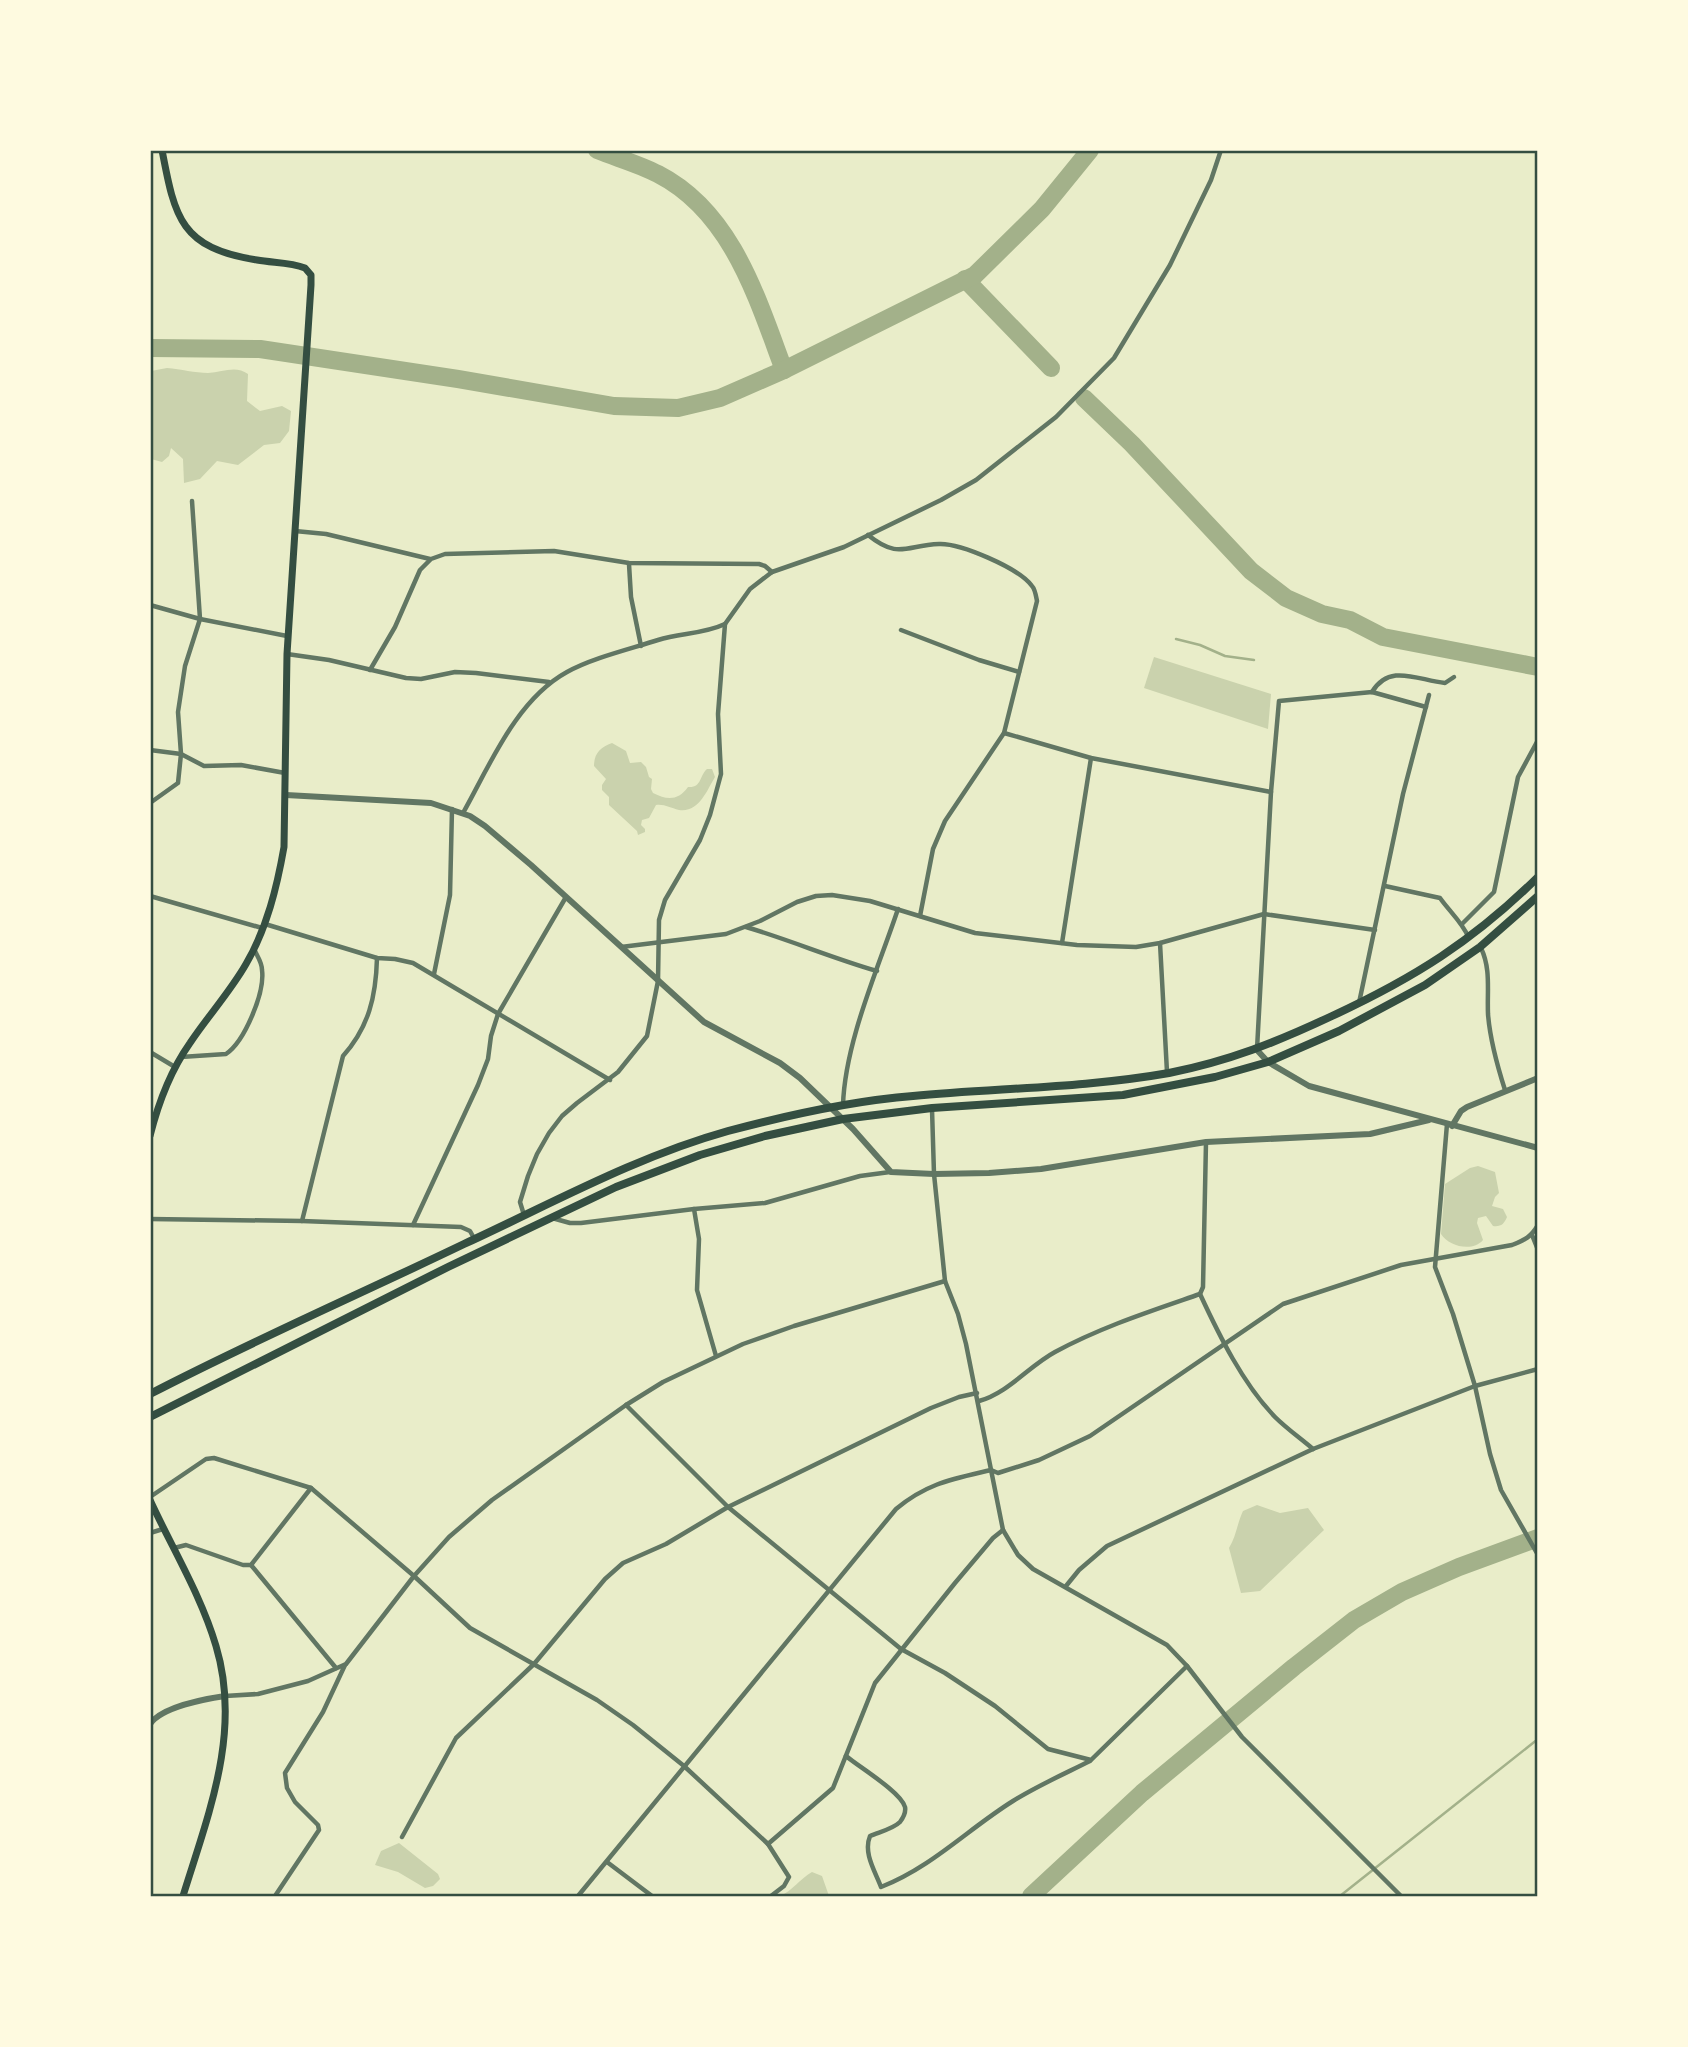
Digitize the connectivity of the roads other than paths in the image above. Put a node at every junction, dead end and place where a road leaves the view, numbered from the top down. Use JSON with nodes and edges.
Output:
{"nodes":[{"id":1,"x":162,"y":150,"type":"edge"},
{"id":2,"x":1221,"y":150,"type":"edge"},
{"id":3,"x":192,"y":501,"type":"dead end"},
{"id":4,"x":295,"y":531,"type":"junction"},
{"id":5,"x":868,"y":535,"type":"junction"},
{"id":6,"x":431,"y":559,"type":"junction"},
{"id":7,"x":629,"y":563,"type":"junction"},
{"id":8,"x":772,"y":572,"type":"junction"},
{"id":9,"x":150,"y":605,"type":"edge"},
{"id":10,"x":201,"y":618,"type":"junction"},
{"id":11,"x":725,"y":624,"type":"junction"},
{"id":12,"x":901,"y":630,"type":"dead end"},
{"id":13,"x":288,"y":636,"type":"junction"},
{"id":14,"x":641,"y":646,"type":"junction"},
{"id":15,"x":287,"y":654,"type":"junction"},
{"id":16,"x":370,"y":670,"type":"junction"},
{"id":17,"x":1019,"y":672,"type":"junction"},
{"id":18,"x":1454,"y":677,"type":"dead end"},
{"id":19,"x":550,"y":682,"type":"junction"},
{"id":20,"x":1372,"y":692,"type":"junction"},
{"id":21,"x":1429,"y":695,"type":"dead end"},
{"id":22,"x":1426,"y":707,"type":"junction"},
{"id":23,"x":1004,"y":733,"type":"junction"},
{"id":24,"x":1538,"y":740,"type":"edge"},
{"id":25,"x":150,"y":750,"type":"edge"},
{"id":26,"x":181,"y":754,"type":"junction"},
{"id":27,"x":1091,"y":758,"type":"junction"},
{"id":28,"x":286,"y":774,"type":"junction"},
{"id":29,"x":1271,"y":792,"type":"junction"},
{"id":30,"x":286,"y":795,"type":"junction"},
{"id":31,"x":150,"y":803,"type":"edge"},
{"id":32,"x":452,"y":808,"type":"junction"},
{"id":33,"x":463,"y":813,"type":"junction"},
{"id":34,"x":1538,"y":877,"type":"edge"},
{"id":35,"x":1385,"y":886,"type":"junction"},
{"id":36,"x":150,"y":896,"type":"edge"},
{"id":37,"x":1538,"y":896,"type":"edge"},
{"id":38,"x":566,"y":897,"type":"junction"},
{"id":39,"x":898,"y":909,"type":"junction"},
{"id":40,"x":1264,"y":914,"type":"junction"},
{"id":41,"x":920,"y":916,"type":"junction"},
{"id":42,"x":1462,"y":924,"type":"junction"},
{"id":43,"x":263,"y":926,"type":"junction"},
{"id":44,"x":746,"y":927,"type":"junction"},
{"id":45,"x":1375,"y":930,"type":"junction"},
{"id":46,"x":1469,"y":938,"type":"junction"},
{"id":47,"x":658,"y":941,"type":"junction"},
{"id":48,"x":1062,"y":943,"type":"junction"},
{"id":49,"x":1160,"y":943,"type":"junction"},
{"id":50,"x":621,"y":947,"type":"junction"},
{"id":51,"x":1480,"y":947,"type":"junction"},
{"id":52,"x":254,"y":949,"type":"junction"},
{"id":53,"x":377,"y":958,"type":"junction"},
{"id":54,"x":877,"y":971,"type":"junction"},
{"id":55,"x":433,"y":974,"type":"junction"},
{"id":56,"x":658,"y":981,"type":"junction"},
{"id":57,"x":1359,"y":1003,"type":"junction"},
{"id":58,"x":498,"y":1014,"type":"junction"},
{"id":59,"x":1256,"y":1050,"type":"junction"},
{"id":60,"x":150,"y":1052,"type":"edge"},
{"id":61,"x":181,"y":1057,"type":"junction"},
{"id":62,"x":1268,"y":1062,"type":"junction"},
{"id":63,"x":176,"y":1067,"type":"junction"},
{"id":64,"x":1167,"y":1073,"type":"junction"},
{"id":65,"x":1538,"y":1078,"type":"edge"},
{"id":66,"x":610,"y":1080,"type":"junction"},
{"id":67,"x":1504,"y":1090,"type":"junction"},
{"id":68,"x":843,"y":1105,"type":"junction"},
{"id":69,"x":829,"y":1108,"type":"junction"},
{"id":70,"x":932,"y":1108,"type":"junction"},
{"id":71,"x":842,"y":1119,"type":"junction"},
{"id":72,"x":1429,"y":1120,"type":"junction"},
{"id":73,"x":1449,"y":1125,"type":"junction"},
{"id":74,"x":150,"y":1136,"type":"edge"},
{"id":75,"x":1206,"y":1142,"type":"junction"},
{"id":76,"x":1538,"y":1147,"type":"edge"},
{"id":77,"x":891,"y":1172,"type":"junction"},
{"id":78,"x":934,"y":1174,"type":"junction"},
{"id":79,"x":694,"y":1209,"type":"junction"},
{"id":80,"x":525,"y":1216,"type":"junction"},
{"id":81,"x":552,"y":1218,"type":"junction"},
{"id":82,"x":150,"y":1219,"type":"edge"},
{"id":83,"x":302,"y":1221,"type":"junction"},
{"id":84,"x":413,"y":1225,"type":"junction"},
{"id":85,"x":1538,"y":1225,"type":"edge"},
{"id":86,"x":1532,"y":1235,"type":"junction"},
{"id":87,"x":475,"y":1240,"type":"junction"},
{"id":88,"x":1538,"y":1250,"type":"edge"},
{"id":89,"x":1435,"y":1259,"type":"junction"},
{"id":90,"x":945,"y":1281,"type":"junction"},
{"id":91,"x":1200,"y":1294,"type":"junction"},
{"id":92,"x":1223,"y":1344,"type":"junction"},
{"id":93,"x":716,"y":1356,"type":"junction"},
{"id":94,"x":1538,"y":1369,"type":"edge"},
{"id":95,"x":1475,"y":1386,"type":"junction"},
{"id":96,"x":977,"y":1393,"type":"junction"},
{"id":97,"x":150,"y":1394,"type":"edge"},
{"id":98,"x":979,"y":1401,"type":"junction"},
{"id":99,"x":626,"y":1405,"type":"junction"},
{"id":100,"x":150,"y":1417,"type":"edge"},
{"id":101,"x":1313,"y":1449,"type":"junction"},
{"id":102,"x":991,"y":1470,"type":"junction"},
{"id":103,"x":311,"y":1488,"type":"junction"},
{"id":104,"x":150,"y":1498,"type":"edge"},
{"id":105,"x":728,"y":1507,"type":"junction"},
{"id":106,"x":163,"y":1529,"type":"junction"},
{"id":107,"x":1003,"y":1530,"type":"junction"},
{"id":108,"x":150,"y":1533,"type":"edge"},
{"id":109,"x":174,"y":1548,"type":"junction"},
{"id":110,"x":1538,"y":1555,"type":"edge"},
{"id":111,"x":251,"y":1565,"type":"junction"},
{"id":112,"x":414,"y":1576,"type":"junction"},
{"id":113,"x":1066,"y":1587,"type":"junction"},
{"id":114,"x":830,"y":1590,"type":"junction"},
{"id":115,"x":901,"y":1649,"type":"junction"},
{"id":116,"x":346,"y":1664,"type":"junction"},
{"id":117,"x":534,"y":1664,"type":"junction"},
{"id":118,"x":1187,"y":1666,"type":"junction"},
{"id":119,"x":337,"y":1668,"type":"junction"},
{"id":120,"x":225,"y":1696,"type":"junction"},
{"id":121,"x":151,"y":1723,"type":"edge"},
{"id":122,"x":846,"y":1756,"type":"junction"},
{"id":123,"x":1091,"y":1760,"type":"junction"},
{"id":124,"x":684,"y":1766,"type":"junction"},
{"id":125,"x":402,"y":1837,"type":"dead end"},
{"id":126,"x":768,"y":1844,"type":"junction"},
{"id":127,"x":607,"y":1862,"type":"junction"},
{"id":128,"x":183,"y":1896,"type":"edge"},
{"id":129,"x":275,"y":1896,"type":"edge"},
{"id":130,"x":578,"y":1896,"type":"edge"},
{"id":131,"x":652,"y":1896,"type":"edge"},
{"id":132,"x":771,"y":1896,"type":"edge"},
{"id":133,"x":1401,"y":1896,"type":"edge"}],
"edges":[{"from":1,"to":4,"type":"main road"},
{"from":2,"to":5,"type":"street"},
{"from":3,"to":10,"type":"street"},
{"from":4,"to":6,"type":"street"},
{"from":4,"to":13,"type":"main road"},
{"from":5,"to":8,"type":"street"},
{"from":5,"to":17,"type":"street"},
{"from":6,"to":7,"type":"street"},
{"from":6,"to":16,"type":"street"},
{"from":7,"to":8,"type":"street"},
{"from":7,"to":14,"type":"street"},
{"from":8,"to":11,"type":"street"},
{"from":9,"to":10,"type":"street"},
{"from":10,"to":13,"type":"street"},
{"from":10,"to":26,"type":"street"},
{"from":11,"to":14,"type":"street"},
{"from":11,"to":47,"type":"street"},
{"from":12,"to":17,"type":"street"},
{"from":13,"to":15,"type":"main road"},
{"from":14,"to":19,"type":"street"},
{"from":15,"to":16,"type":"street"},
{"from":15,"to":28,"type":"main road"},
{"from":16,"to":19,"type":"street"},
{"from":17,"to":23,"type":"street"},
{"from":18,"to":20,"type":"street"},
{"from":19,"to":33,"type":"street"},
{"from":20,"to":22,"type":"street"},
{"from":20,"to":29,"type":"street"},
{"from":21,"to":22,"type":"street"},
{"from":22,"to":35,"type":"street"},
{"from":23,"to":27,"type":"street"},
{"from":23,"to":41,"type":"street"},
{"from":24,"to":42,"type":"street"},
{"from":25,"to":26,"type":"street"},
{"from":26,"to":28,"type":"street"},
{"from":26,"to":31,"type":"street"},
{"from":27,"to":29,"type":"street"},
{"from":27,"to":48,"type":"street"},
{"from":28,"to":30,"type":"main road"},
{"from":29,"to":40,"type":"street"},
{"from":30,"to":32,"type":"street"},
{"from":30,"to":43,"type":"main road"},
{"from":32,"to":33,"type":"street"},
{"from":32,"to":55,"type":"street"},
{"from":33,"to":38,"type":"street"},
{"from":34,"to":46,"type":"highway"},
{"from":35,"to":42,"type":"street"},
{"from":35,"to":45,"type":"street"},
{"from":36,"to":43,"type":"street"},
{"from":37,"to":51,"type":"highway"},
{"from":38,"to":50,"type":"street"},
{"from":38,"to":58,"type":"street"},
{"from":39,"to":41,"type":"street"},
{"from":39,"to":44,"type":"street"},
{"from":39,"to":54,"type":"street"},
{"from":40,"to":45,"type":"street"},
{"from":40,"to":49,"type":"street"},
{"from":40,"to":59,"type":"street"},
{"from":41,"to":48,"type":"street"},
{"from":42,"to":46,"type":"street"},
{"from":43,"to":52,"type":"main road"},
{"from":43,"to":53,"type":"street"},
{"from":44,"to":47,"type":"street"},
{"from":44,"to":54,"type":"street"},
{"from":45,"to":57,"type":"street"},
{"from":46,"to":57,"type":"highway"},
{"from":47,"to":50,"type":"street"},
{"from":47,"to":56,"type":"street"},
{"from":48,"to":49,"type":"street"},
{"from":49,"to":64,"type":"street"},
{"from":50,"to":56,"type":"street"},
{"from":51,"to":62,"type":"highway"},
{"from":51,"to":67,"type":"street"},
{"from":52,"to":61,"type":"main road"},
{"from":52,"to":61,"type":"street"},
{"from":53,"to":55,"type":"street"},
{"from":53,"to":83,"type":"street"},
{"from":54,"to":68,"type":"street"},
{"from":55,"to":58,"type":"street"},
{"from":56,"to":66,"type":"street"},
{"from":56,"to":69,"type":"street"},
{"from":57,"to":59,"type":"highway"},
{"from":58,"to":66,"type":"street"},
{"from":58,"to":84,"type":"street"},
{"from":59,"to":62,"type":"street"},
{"from":59,"to":64,"type":"highway"},
{"from":60,"to":63,"type":"street"},
{"from":61,"to":63,"type":"main road"},
{"from":62,"to":70,"type":"highway"},
{"from":62,"to":72,"type":"street"},
{"from":63,"to":74,"type":"main road"},
{"from":64,"to":68,"type":"highway"},
{"from":65,"to":67,"type":"street"},
{"from":66,"to":80,"type":"street"},
{"from":67,"to":73,"type":"street"},
{"from":68,"to":69,"type":"highway"},
{"from":69,"to":71,"type":"street"},
{"from":69,"to":80,"type":"highway"},
{"from":70,"to":71,"type":"highway"},
{"from":70,"to":78,"type":"street"},
{"from":71,"to":77,"type":"street"},
{"from":71,"to":81,"type":"highway"},
{"from":72,"to":73,"type":"street"},
{"from":72,"to":75,"type":"street"},
{"from":73,"to":76,"type":"street"},
{"from":73,"to":89,"type":"street"},
{"from":75,"to":78,"type":"street"},
{"from":75,"to":91,"type":"street"},
{"from":77,"to":78,"type":"street"},
{"from":77,"to":79,"type":"street"},
{"from":78,"to":90,"type":"street"},
{"from":79,"to":81,"type":"street"},
{"from":79,"to":93,"type":"street"},
{"from":80,"to":87,"type":"highway"},
{"from":81,"to":100,"type":"highway"},
{"from":82,"to":83,"type":"street"},
{"from":83,"to":84,"type":"street"},
{"from":84,"to":87,"type":"street"},
{"from":85,"to":86,"type":"street"},
{"from":86,"to":88,"type":"street"},
{"from":86,"to":89,"type":"street"},
{"from":87,"to":97,"type":"highway"},
{"from":89,"to":92,"type":"street"},
{"from":89,"to":95,"type":"street"},
{"from":90,"to":93,"type":"street"},
{"from":90,"to":96,"type":"street"},
{"from":91,"to":92,"type":"street"},
{"from":91,"to":98,"type":"street"},
{"from":92,"to":101,"type":"street"},
{"from":92,"to":102,"type":"street"},
{"from":93,"to":99,"type":"street"},
{"from":94,"to":95,"type":"street"},
{"from":95,"to":101,"type":"street"},
{"from":95,"to":110,"type":"street"},
{"from":96,"to":98,"type":"street"},
{"from":96,"to":105,"type":"street"},
{"from":98,"to":102,"type":"street"},
{"from":99,"to":105,"type":"street"},
{"from":99,"to":112,"type":"street"},
{"from":101,"to":113,"type":"street"},
{"from":102,"to":107,"type":"street"},
{"from":102,"to":114,"type":"street"},
{"from":103,"to":104,"type":"street"},
{"from":103,"to":111,"type":"street"},
{"from":103,"to":112,"type":"street"},
{"from":104,"to":106,"type":"main road"},
{"from":105,"to":114,"type":"street"},
{"from":105,"to":117,"type":"street"},
{"from":106,"to":108,"type":"street"},
{"from":106,"to":109,"type":"main road"},
{"from":107,"to":113,"type":"street"},
{"from":107,"to":115,"type":"street"},
{"from":109,"to":111,"type":"street"},
{"from":109,"to":120,"type":"main road"},
{"from":111,"to":119,"type":"street"},
{"from":112,"to":116,"type":"street"},
{"from":112,"to":117,"type":"street"},
{"from":113,"to":118,"type":"street"},
{"from":114,"to":115,"type":"street"},
{"from":114,"to":124,"type":"street"},
{"from":115,"to":122,"type":"street"},
{"from":115,"to":123,"type":"street"},
{"from":116,"to":119,"type":"street"},
{"from":116,"to":129,"type":"street"},
{"from":117,"to":124,"type":"street"},
{"from":117,"to":125,"type":"street"},
{"from":118,"to":123,"type":"street"},
{"from":118,"to":133,"type":"street"},
{"from":119,"to":120,"type":"street"},
{"from":120,"to":121,"type":"street"},
{"from":120,"to":128,"type":"main road"},
{"from":122,"to":123,"type":"street"},
{"from":122,"to":126,"type":"street"},
{"from":124,"to":126,"type":"street"},
{"from":124,"to":127,"type":"street"},
{"from":126,"to":132,"type":"street"},
{"from":127,"to":130,"type":"street"},
{"from":127,"to":131,"type":"street"}]}
